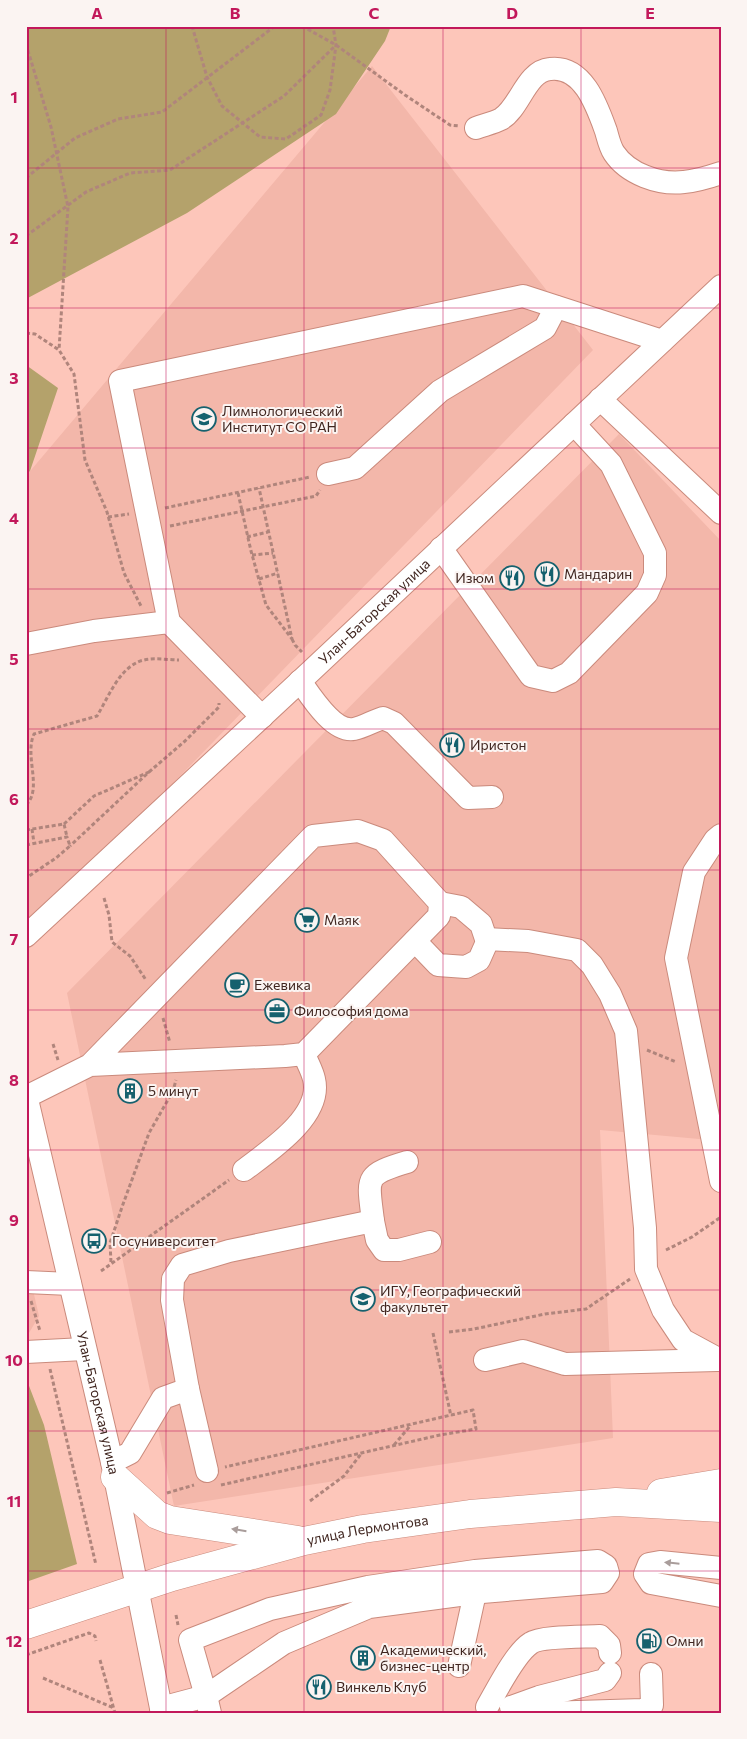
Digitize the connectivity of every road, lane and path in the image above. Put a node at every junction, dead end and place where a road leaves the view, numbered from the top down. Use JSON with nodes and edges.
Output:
{"nodes":[{"id":1,"x":192,"y":26,"type":"edge"},
{"id":2,"x":274,"y":26,"type":"edge"},
{"id":3,"x":302,"y":26,"type":"edge"},
{"id":4,"x":333,"y":26,"type":"edge"},
{"id":5,"x":26,"y":44,"type":"edge"},
{"id":6,"x":336,"y":45,"type":"junction"},
{"id":7,"x":207,"y":77,"type":"junction"},
{"id":8,"x":243,"y":123,"type":"junction"},
{"id":9,"x":476,"y":128,"type":"joint"},
{"id":10,"x":57,"y":153,"type":"junction"},
{"id":11,"x":721,"y":173,"type":"edge"},
{"id":12,"x":26,"y":178,"type":"edge"},
{"id":13,"x":68,"y":205,"type":"junction"},
{"id":14,"x":26,"y":236,"type":"edge"},
{"id":15,"x":721,"y":286,"type":"edge"},
{"id":16,"x":556,"y":307,"type":"junction"},
{"id":17,"x":26,"y":333,"type":"edge"},
{"id":18,"x":662,"y":341,"type":"junction"},
{"id":19,"x":59,"y":350,"type":"junction"},
{"id":20,"x":600,"y":399,"type":"junction"},
{"id":21,"x":574,"y":424,"type":"junction"},
{"id":22,"x":328,"y":474,"type":"junction"},
{"id":23,"x":259,"y":488,"type":"junction"},
{"id":24,"x":238,"y":493,"type":"junction"},
{"id":25,"x":263,"y":507,"type":"junction"},
{"id":26,"x":241,"y":511,"type":"junction"},
{"id":27,"x":721,"y":513,"type":"edge"},
{"id":28,"x":148,"y":521,"type":"junction"},
{"id":29,"x":268,"y":532,"type":"junction"},
{"id":30,"x":248,"y":537,"type":"junction"},
{"id":31,"x":441,"y":548,"type":"junction"},
{"id":32,"x":273,"y":553,"type":"junction"},
{"id":33,"x":252,"y":555,"type":"junction"},
{"id":34,"x":278,"y":573,"type":"junction"},
{"id":35,"x":259,"y":579,"type":"junction"},
{"id":36,"x":169,"y":622,"type":"junction"},
{"id":37,"x":292,"y":639,"type":"junction"},
{"id":38,"x":26,"y":644,"type":"edge"},
{"id":39,"x":294,"y":645,"type":"dead end"},
{"id":40,"x":186,"y":656,"type":"dead end"},
{"id":41,"x":300,"y":681,"type":"junction"},
{"id":42,"x":220,"y":700,"type":"dead end"},
{"id":43,"x":262,"y":717,"type":"junction"},
{"id":44,"x":149,"y":772,"type":"junction"},
{"id":45,"x":492,"y":797,"type":"dead end"},
{"id":46,"x":26,"y":805,"type":"edge"},
{"id":47,"x":64,"y":824,"type":"junction"},
{"id":48,"x":32,"y":829,"type":"junction"},
{"id":49,"x":26,"y":830,"type":"edge"},
{"id":50,"x":721,"y":835,"type":"edge"},
{"id":51,"x":66,"y":837,"type":"junction"},
{"id":52,"x":34,"y":843,"type":"junction"},
{"id":53,"x":26,"y":845,"type":"edge"},
{"id":54,"x":70,"y":846,"type":"junction"},
{"id":55,"x":26,"y":878,"type":"edge"},
{"id":56,"x":104,"y":898,"type":"dead end"},
{"id":57,"x":440,"y":903,"type":"junction"},
{"id":58,"x":26,"y":936,"type":"edge"},
{"id":59,"x":486,"y":939,"type":"junction"},
{"id":60,"x":414,"y":940,"type":"junction"},
{"id":61,"x":156,"y":998,"type":"junction"},
{"id":62,"x":626,"y":1031,"type":"junction"},
{"id":63,"x":53,"y":1044,"type":"dead end"},
{"id":64,"x":304,"y":1054,"type":"junction"},
{"id":65,"x":58,"y":1060,"type":"dead end"},
{"id":66,"x":175,"y":1061,"type":"junction"},
{"id":67,"x":90,"y":1065,"type":"junction"},
{"id":68,"x":699,"y":1074,"type":"junction"},
{"id":69,"x":26,"y":1096,"type":"edge"},
{"id":70,"x":407,"y":1162,"type":"dead end"},
{"id":71,"x":244,"y":1170,"type":"joint"},
{"id":72,"x":721,"y":1181,"type":"edge"},
{"id":73,"x":721,"y":1216,"type":"edge"},
{"id":74,"x":374,"y":1221,"type":"junction"},
{"id":75,"x":430,"y":1242,"type":"dead end"},
{"id":76,"x":112,"y":1262,"type":"junction"},
{"id":77,"x":646,"y":1263,"type":"junction"},
{"id":78,"x":101,"y":1271,"type":"dead end"},
{"id":79,"x":26,"y":1282,"type":"edge"},
{"id":80,"x":70,"y":1284,"type":"junction"},
{"id":81,"x":449,"y":1332,"type":"dead end"},
{"id":82,"x":433,"y":1333,"type":"dead end"},
{"id":83,"x":84,"y":1349,"type":"junction"},
{"id":84,"x":36,"y":1351,"type":"edge"},
{"id":85,"x":486,"y":1360,"type":"dead end"},
{"id":86,"x":720,"y":1360,"type":"edge"},
{"id":87,"x":188,"y":1389,"type":"junction"},
{"id":88,"x":450,"y":1416,"type":"junction"},
{"id":89,"x":412,"y":1425,"type":"junction"},
{"id":90,"x":394,"y":1445,"type":"junction"},
{"id":91,"x":361,"y":1453,"type":"junction"},
{"id":92,"x":113,"y":1469,"type":"junction"},
{"id":93,"x":208,"y":1476,"type":"junction"},
{"id":94,"x":721,"y":1483,"type":"edge"},
{"id":95,"x":161,"y":1495,"type":"dead end"},
{"id":96,"x":310,"y":1501,"type":"dead end"},
{"id":97,"x":616,"y":1502,"type":"junction"},
{"id":98,"x":721,"y":1508,"type":"edge"},
{"id":99,"x":304,"y":1541,"type":"junction"},
{"id":100,"x":96,"y":1565,"type":"dead end"},
{"id":101,"x":721,"y":1568,"type":"edge"},
{"id":102,"x":137,"y":1588,"type":"junction"},
{"id":103,"x":475,"y":1593,"type":"junction"},
{"id":104,"x":721,"y":1596,"type":"edge"},
{"id":105,"x":26,"y":1625,"type":"edge"},
{"id":106,"x":96,"y":1641,"type":"dead end"},
{"id":107,"x":26,"y":1654,"type":"edge"},
{"id":108,"x":100,"y":1660,"type":"dead end"},
{"id":109,"x":458,"y":1666,"type":"dead end"},
{"id":110,"x":651,"y":1674,"type":"dead end"},
{"id":111,"x":43,"y":1678,"type":"dead end"},
{"id":112,"x":208,"y":1704,"type":"edge"},
{"id":113,"x":511,"y":1707,"type":"junction"},
{"id":114,"x":114,"y":1708,"type":"junction"},
{"id":115,"x":162,"y":1710,"type":"edge"},
{"id":116,"x":486,"y":1710,"type":"edge"},
{"id":117,"x":115,"y":1713,"type":"edge"}],
"edges":[{"from":1,"to":7,"type":"path"},
{"from":2,"to":7,"type":"path"},
{"from":3,"to":6,"type":"path"},
{"from":4,"to":6,"type":"path"},
{"from":5,"to":10,"type":"path"},
{"from":6,"to":8,"type":"path"},
{"from":6,"to":8,"type":"path"},
{"from":6,"to":9,"type":"path"},
{"from":7,"to":8,"type":"path"},
{"from":7,"to":10,"type":"path"},
{"from":8,"to":13,"type":"path"},
{"from":9,"to":11,"type":"street"},
{"from":10,"to":12,"type":"path"},
{"from":10,"to":13,"type":"path"},
{"from":13,"to":14,"type":"path"},
{"from":13,"to":19,"type":"path"},
{"from":15,"to":18,"type":"street","name":"Улан-Баторская улица"},
{"from":16,"to":18,"type":"street"},
{"from":16,"to":22,"type":"street"},
{"from":16,"to":28,"type":"street"},
{"from":17,"to":19,"type":"path"},
{"from":18,"to":20,"type":"street","name":"Улан-Баторская улица"},
{"from":19,"to":36,"type":"path"},
{"from":20,"to":21,"type":"street","name":"Улан-Баторская улица"},
{"from":20,"to":27,"type":"street"},
{"from":21,"to":31,"type":"street","name":"Улан-Баторская улица"},
{"from":21,"to":31,"type":"street"},
{"from":22,"to":23,"type":"path"},
{"from":22,"to":25,"type":"path"},
{"from":23,"to":24,"type":"path"},
{"from":23,"to":25,"type":"path"},
{"from":24,"to":26,"type":"path"},
{"from":24,"to":28,"type":"path"},
{"from":25,"to":26,"type":"path"},
{"from":25,"to":29,"type":"path"},
{"from":26,"to":28,"type":"path"},
{"from":26,"to":30,"type":"path"},
{"from":28,"to":36,"type":"street"},
{"from":29,"to":30,"type":"path"},
{"from":29,"to":32,"type":"path"},
{"from":30,"to":33,"type":"path"},
{"from":31,"to":41,"type":"street","name":"Улан-Баторская улица"},
{"from":32,"to":33,"type":"path"},
{"from":32,"to":34,"type":"path"},
{"from":33,"to":35,"type":"path"},
{"from":34,"to":35,"type":"path"},
{"from":34,"to":37,"type":"path"},
{"from":35,"to":37,"type":"path"},
{"from":36,"to":38,"type":"street"},
{"from":36,"to":43,"type":"street"},
{"from":37,"to":39,"type":"path"},
{"from":40,"to":46,"type":"path"},
{"from":41,"to":43,"type":"street","name":"Улан-Баторская улица"},
{"from":41,"to":45,"type":"street"},
{"from":42,"to":44,"type":"path"},
{"from":43,"to":58,"type":"street","name":"Улан-Баторская улица"},
{"from":44,"to":47,"type":"path"},
{"from":44,"to":54,"type":"path"},
{"from":47,"to":48,"type":"path"},
{"from":47,"to":51,"type":"path"},
{"from":48,"to":49,"type":"path"},
{"from":48,"to":52,"type":"path"},
{"from":50,"to":68,"type":"street"},
{"from":51,"to":52,"type":"path"},
{"from":51,"to":54,"type":"path"},
{"from":52,"to":53,"type":"path"},
{"from":54,"to":55,"type":"path"},
{"from":56,"to":61,"type":"path"},
{"from":57,"to":59,"type":"street"},
{"from":57,"to":60,"type":"street"},
{"from":57,"to":61,"type":"street"},
{"from":59,"to":60,"type":"street"},
{"from":59,"to":62,"type":"street"},
{"from":60,"to":64,"type":"street"},
{"from":61,"to":66,"type":"path"},
{"from":61,"to":67,"type":"street"},
{"from":62,"to":68,"type":"path"},
{"from":62,"to":77,"type":"street"},
{"from":63,"to":65,"type":"path"},
{"from":64,"to":66,"type":"street"},
{"from":64,"to":71,"type":"street"},
{"from":66,"to":67,"type":"street"},
{"from":66,"to":76,"type":"path"},
{"from":67,"to":69,"type":"street"},
{"from":68,"to":72,"type":"street"},
{"from":69,"to":80,"type":"street","name":"Улан-Баторская улица"},
{"from":70,"to":74,"type":"street"},
{"from":71,"to":76,"type":"path"},
{"from":73,"to":77,"type":"path"},
{"from":74,"to":75,"type":"street"},
{"from":74,"to":87,"type":"street"},
{"from":76,"to":78,"type":"path"},
{"from":77,"to":81,"type":"path"},
{"from":77,"to":86,"type":"street"},
{"from":79,"to":80,"type":"street"},
{"from":79,"to":84,"type":"path"},
{"from":80,"to":83,"type":"street","name":"Улан-Баторская улица"},
{"from":82,"to":88,"type":"path"},
{"from":83,"to":84,"type":"street"},
{"from":83,"to":92,"type":"street","name":"Улан-Баторская улица"},
{"from":84,"to":100,"type":"path"},
{"from":85,"to":86,"type":"street"},
{"from":87,"to":92,"type":"street"},
{"from":87,"to":93,"type":"street"},
{"from":88,"to":89,"type":"path"},
{"from":88,"to":90,"type":"path"},
{"from":89,"to":90,"type":"path"},
{"from":89,"to":93,"type":"path"},
{"from":90,"to":91,"type":"path"},
{"from":91,"to":93,"type":"path"},
{"from":91,"to":96,"type":"path"},
{"from":99,"to":92,"type":"main road","one_way":true},
{"from":92,"to":102,"type":"street","name":"Улан-Баторская улица"},
{"from":93,"to":95,"type":"path"},
{"from":94,"to":97,"type":"main road"},
{"from":97,"to":98,"type":"main road","name":"улица Лермонтова"},
{"from":97,"to":99,"type":"main road","name":"улица Лермонтова"},
{"from":99,"to":102,"type":"main road","name":"улица Лермонтова"},
{"from":101,"to":104,"type":"street","one_way":true},
{"from":102,"to":105,"type":"main road","name":"улица Лермонтова"},
{"from":102,"to":115,"type":"street","name":"Улан-Баторская улица"},
{"from":103,"to":109,"type":"street"},
{"from":103,"to":112,"type":"street"},
{"from":103,"to":112,"type":"street"},
{"from":106,"to":107,"type":"path"},
{"from":108,"to":114,"type":"path"},
{"from":110,"to":113,"type":"street"},
{"from":111,"to":114,"type":"path"},
{"from":112,"to":115,"type":"street"},
{"from":113,"to":116,"type":"street"},
{"from":113,"to":116,"type":"street"},
{"from":114,"to":117,"type":"path"}]}
